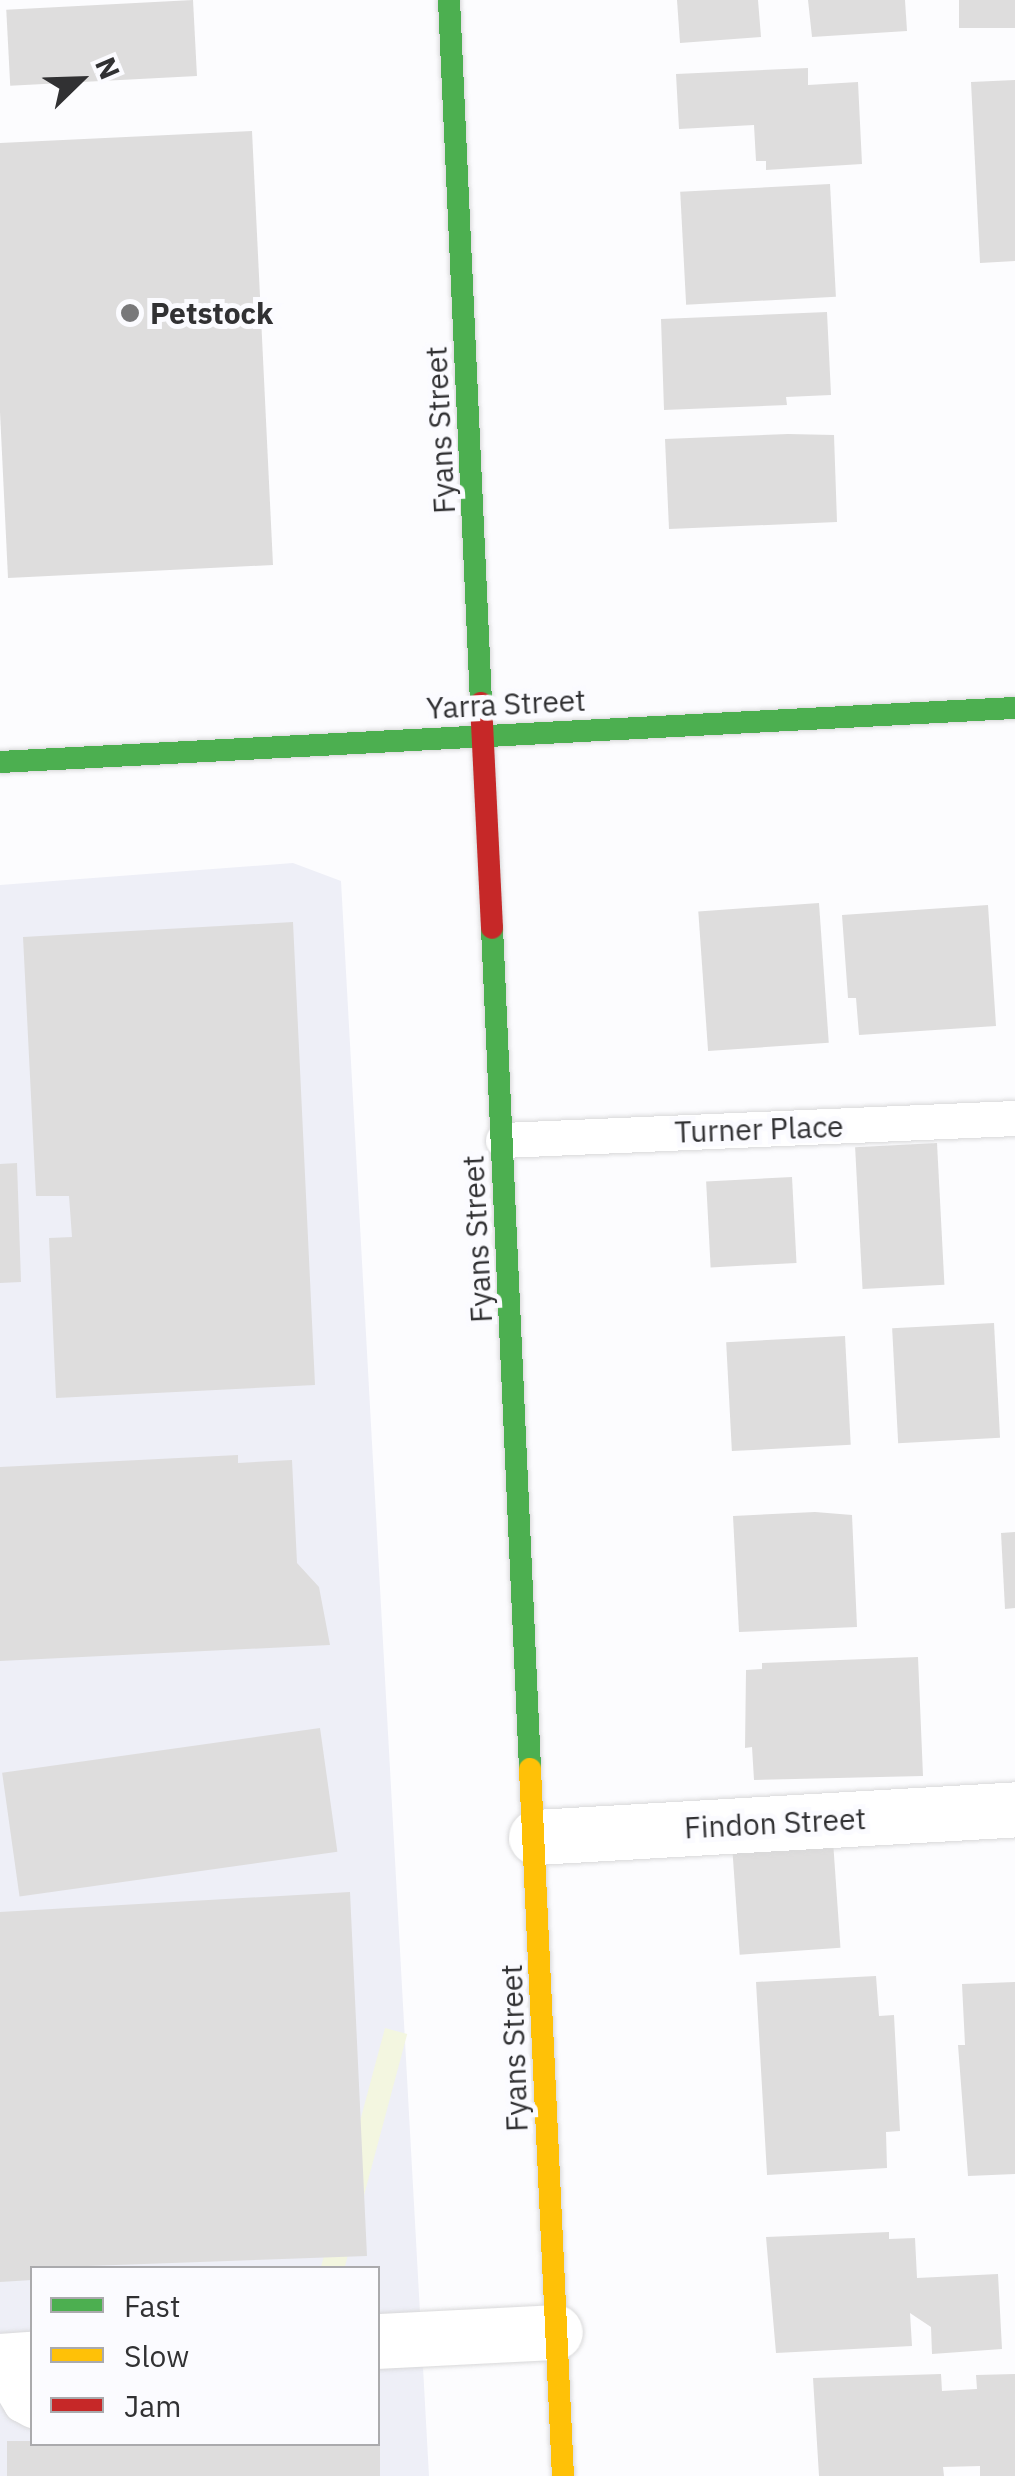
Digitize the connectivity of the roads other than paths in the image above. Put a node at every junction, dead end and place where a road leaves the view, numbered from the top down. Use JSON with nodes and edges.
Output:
{"nodes":[{"id":1,"x":449,"y":0,"type":"edge"},
{"id":2,"x":1015,"y":708,"type":"edge"},
{"id":3,"x":486,"y":735,"type":"junction"},
{"id":4,"x":0,"y":762,"type":"edge"},
{"id":5,"x":1015,"y":1118,"type":"edge"},
{"id":6,"x":503,"y":1140,"type":"junction"},
{"id":7,"x":1015,"y":1810,"type":"edge"},
{"id":8,"x":536,"y":1837,"type":"junction"},
{"id":9,"x":554,"y":2332,"type":"junction"},
{"id":10,"x":380,"y":2341,"type":"edge"},
{"id":11,"x":30,"y":2359,"type":"edge"},
{"id":12,"x":0,"y":2361,"type":"edge"},
{"id":13,"x":0,"y":2369,"type":"edge"},
{"id":14,"x":30,"y":2409,"type":"edge"},
{"id":15,"x":562,"y":2476,"type":"edge"}],
"edges":[{"from":1,"to":3,"type":"main road","name":"Fyans Street"},
{"from":2,"to":3,"type":"main road","name":"Yarra Street"},
{"from":3,"to":4,"type":"main road","name":"Yarra Street"},
{"from":3,"to":6,"type":"main road","name":"Fyans Street"},
{"from":5,"to":6,"type":"lane","name":"Turner Place"},
{"from":6,"to":8,"type":"main road","name":"Fyans Street"},
{"from":7,"to":8,"type":"street","name":"Findon Street"},
{"from":8,"to":9,"type":"main road","name":"Fyans Street"},
{"from":9,"to":10,"type":"street"},
{"from":9,"to":15,"type":"main road","name":"Fyans Street"},
{"from":11,"to":12,"type":"street"},
{"from":13,"to":14,"type":"lane"}]}
